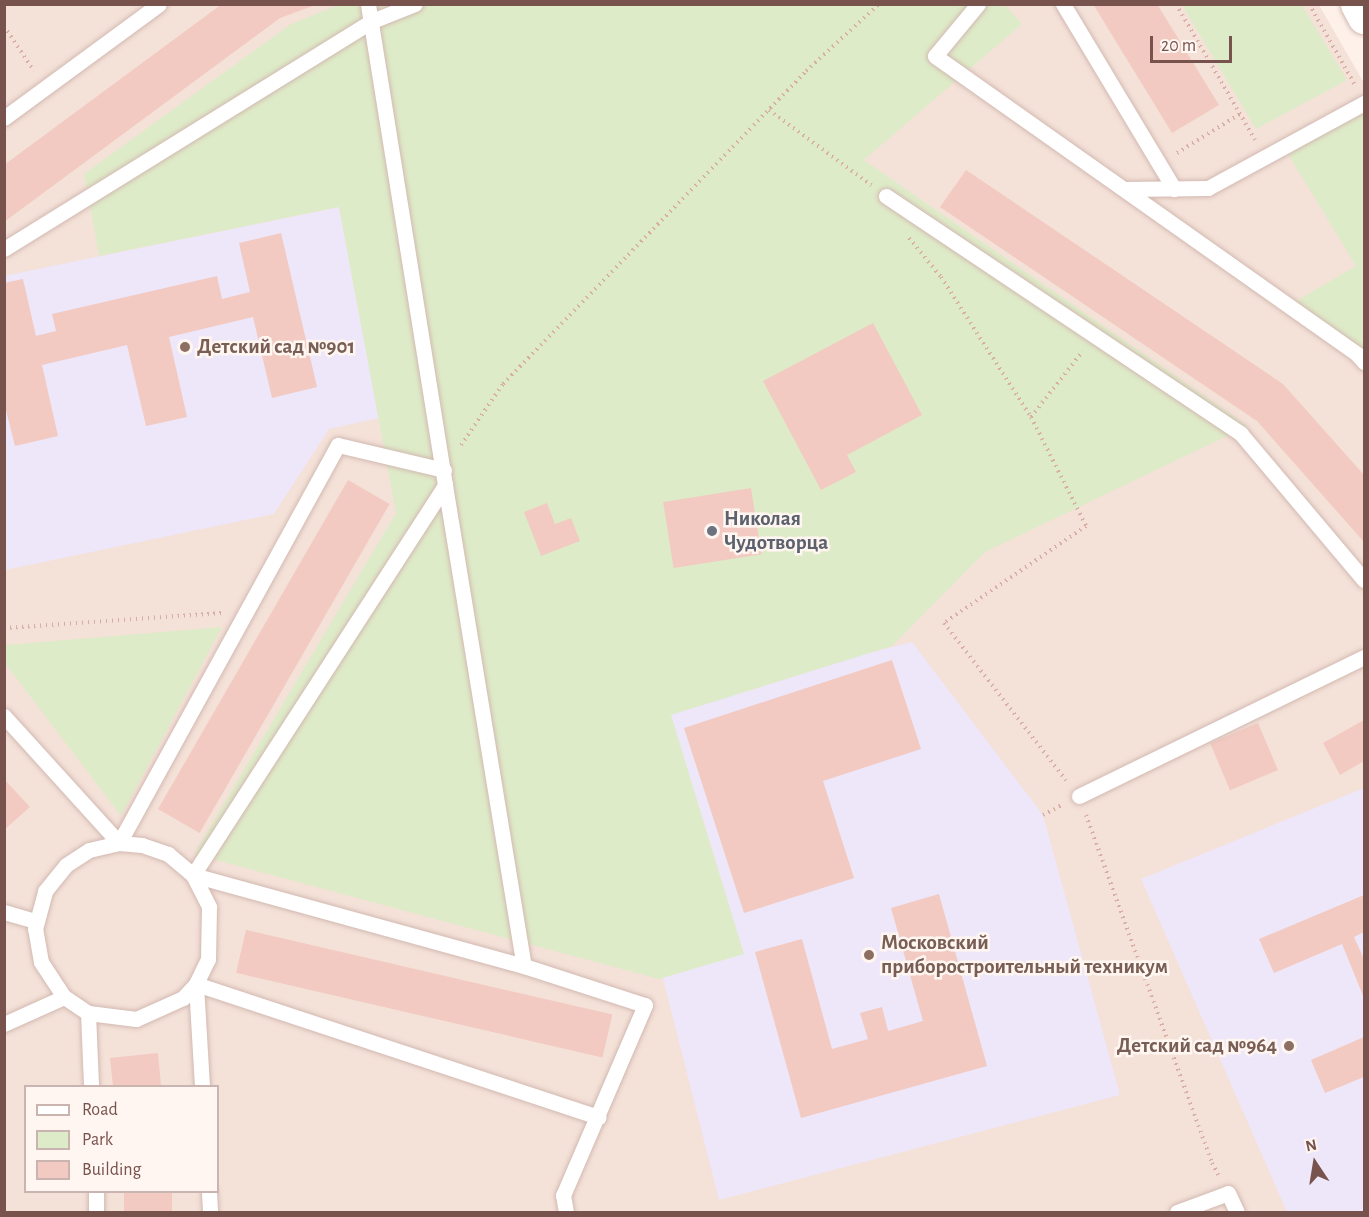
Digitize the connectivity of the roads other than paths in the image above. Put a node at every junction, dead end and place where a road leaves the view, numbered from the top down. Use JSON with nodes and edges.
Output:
{"nodes":[{"id":1,"x":159,"y":4,"type":"edge"},
{"id":2,"x":368,"y":4,"type":"edge"},
{"id":3,"x":415,"y":4,"type":"edge"},
{"id":4,"x":978,"y":4,"type":"edge"},
{"id":5,"x":1063,"y":4,"type":"edge"},
{"id":6,"x":1357,"y":4,"type":"edge"},
{"id":7,"x":1365,"y":17,"type":"edge"},
{"id":8,"x":372,"y":21,"type":"junction"},
{"id":9,"x":1362,"y":97,"type":"edge"},
{"id":10,"x":4,"y":118,"type":"edge"},
{"id":11,"x":1124,"y":189,"type":"junction"},
{"id":12,"x":1173,"y":189,"type":"junction"},
{"id":13,"x":886,"y":196,"type":"road end"},
{"id":14,"x":4,"y":249,"type":"edge"},
{"id":15,"x":1365,"y":362,"type":"edge"},
{"id":16,"x":445,"y":478,"type":"junction"},
{"id":17,"x":1365,"y":580,"type":"edge"},
{"id":18,"x":1365,"y":657,"type":"edge"},
{"id":19,"x":4,"y":716,"type":"edge"},
{"id":20,"x":1079,"y":796,"type":"road end"},
{"id":21,"x":119,"y":843,"type":"junction"},
{"id":22,"x":193,"y":875,"type":"junction"},
{"id":23,"x":4,"y":912,"type":"edge"},
{"id":24,"x":36,"y":921,"type":"junction"},
{"id":25,"x":524,"y":966,"type":"junction"},
{"id":26,"x":195,"y":984,"type":"junction"},
{"id":27,"x":64,"y":997,"type":"junction"},
{"id":28,"x":88,"y":1013,"type":"junction"},
{"id":29,"x":4,"y":1024,"type":"edge"},
{"id":30,"x":91,"y":1085,"type":"edge"},
{"id":31,"x":202,"y":1085,"type":"edge"},
{"id":32,"x":599,"y":1117,"type":"junction"},
{"id":33,"x":96,"y":1193,"type":"edge"},
{"id":34,"x":209,"y":1193,"type":"edge"},
{"id":35,"x":96,"y":1212,"type":"edge"},
{"id":36,"x":210,"y":1212,"type":"edge"},
{"id":37,"x":566,"y":1212,"type":"edge"},
{"id":38,"x":1177,"y":1212,"type":"edge"},
{"id":39,"x":1237,"y":1212,"type":"edge"}],
"edges":[{"from":1,"to":10,"type":"lane"},
{"from":2,"to":8,"type":"lane"},
{"from":3,"to":8,"type":"lane"},
{"from":4,"to":11,"type":"lane"},
{"from":5,"to":12,"type":"lane"},
{"from":6,"to":7,"type":"street"},
{"from":8,"to":14,"type":"lane"},
{"from":8,"to":16,"type":"lane"},
{"from":9,"to":12,"type":"lane"},
{"from":11,"to":12,"type":"lane"},
{"from":11,"to":15,"type":"lane"},
{"from":13,"to":17,"type":"lane"},
{"from":16,"to":21,"type":"lane"},
{"from":16,"to":22,"type":"lane"},
{"from":16,"to":25,"type":"lane"},
{"from":18,"to":20,"type":"lane"},
{"from":19,"to":21,"type":"lane"},
{"from":21,"to":22,"type":"lane"},
{"from":21,"to":24,"type":"lane"},
{"from":22,"to":25,"type":"lane"},
{"from":22,"to":26,"type":"lane"},
{"from":23,"to":24,"type":"lane"},
{"from":24,"to":27,"type":"lane"},
{"from":25,"to":32,"type":"lane"},
{"from":26,"to":28,"type":"lane"},
{"from":26,"to":31,"type":"lane"},
{"from":26,"to":32,"type":"lane"},
{"from":27,"to":28,"type":"lane"},
{"from":27,"to":29,"type":"lane"},
{"from":28,"to":30,"type":"lane"},
{"from":32,"to":37,"type":"lane"},
{"from":33,"to":35,"type":"lane"},
{"from":34,"to":36,"type":"lane"},
{"from":38,"to":39,"type":"lane"}]}
